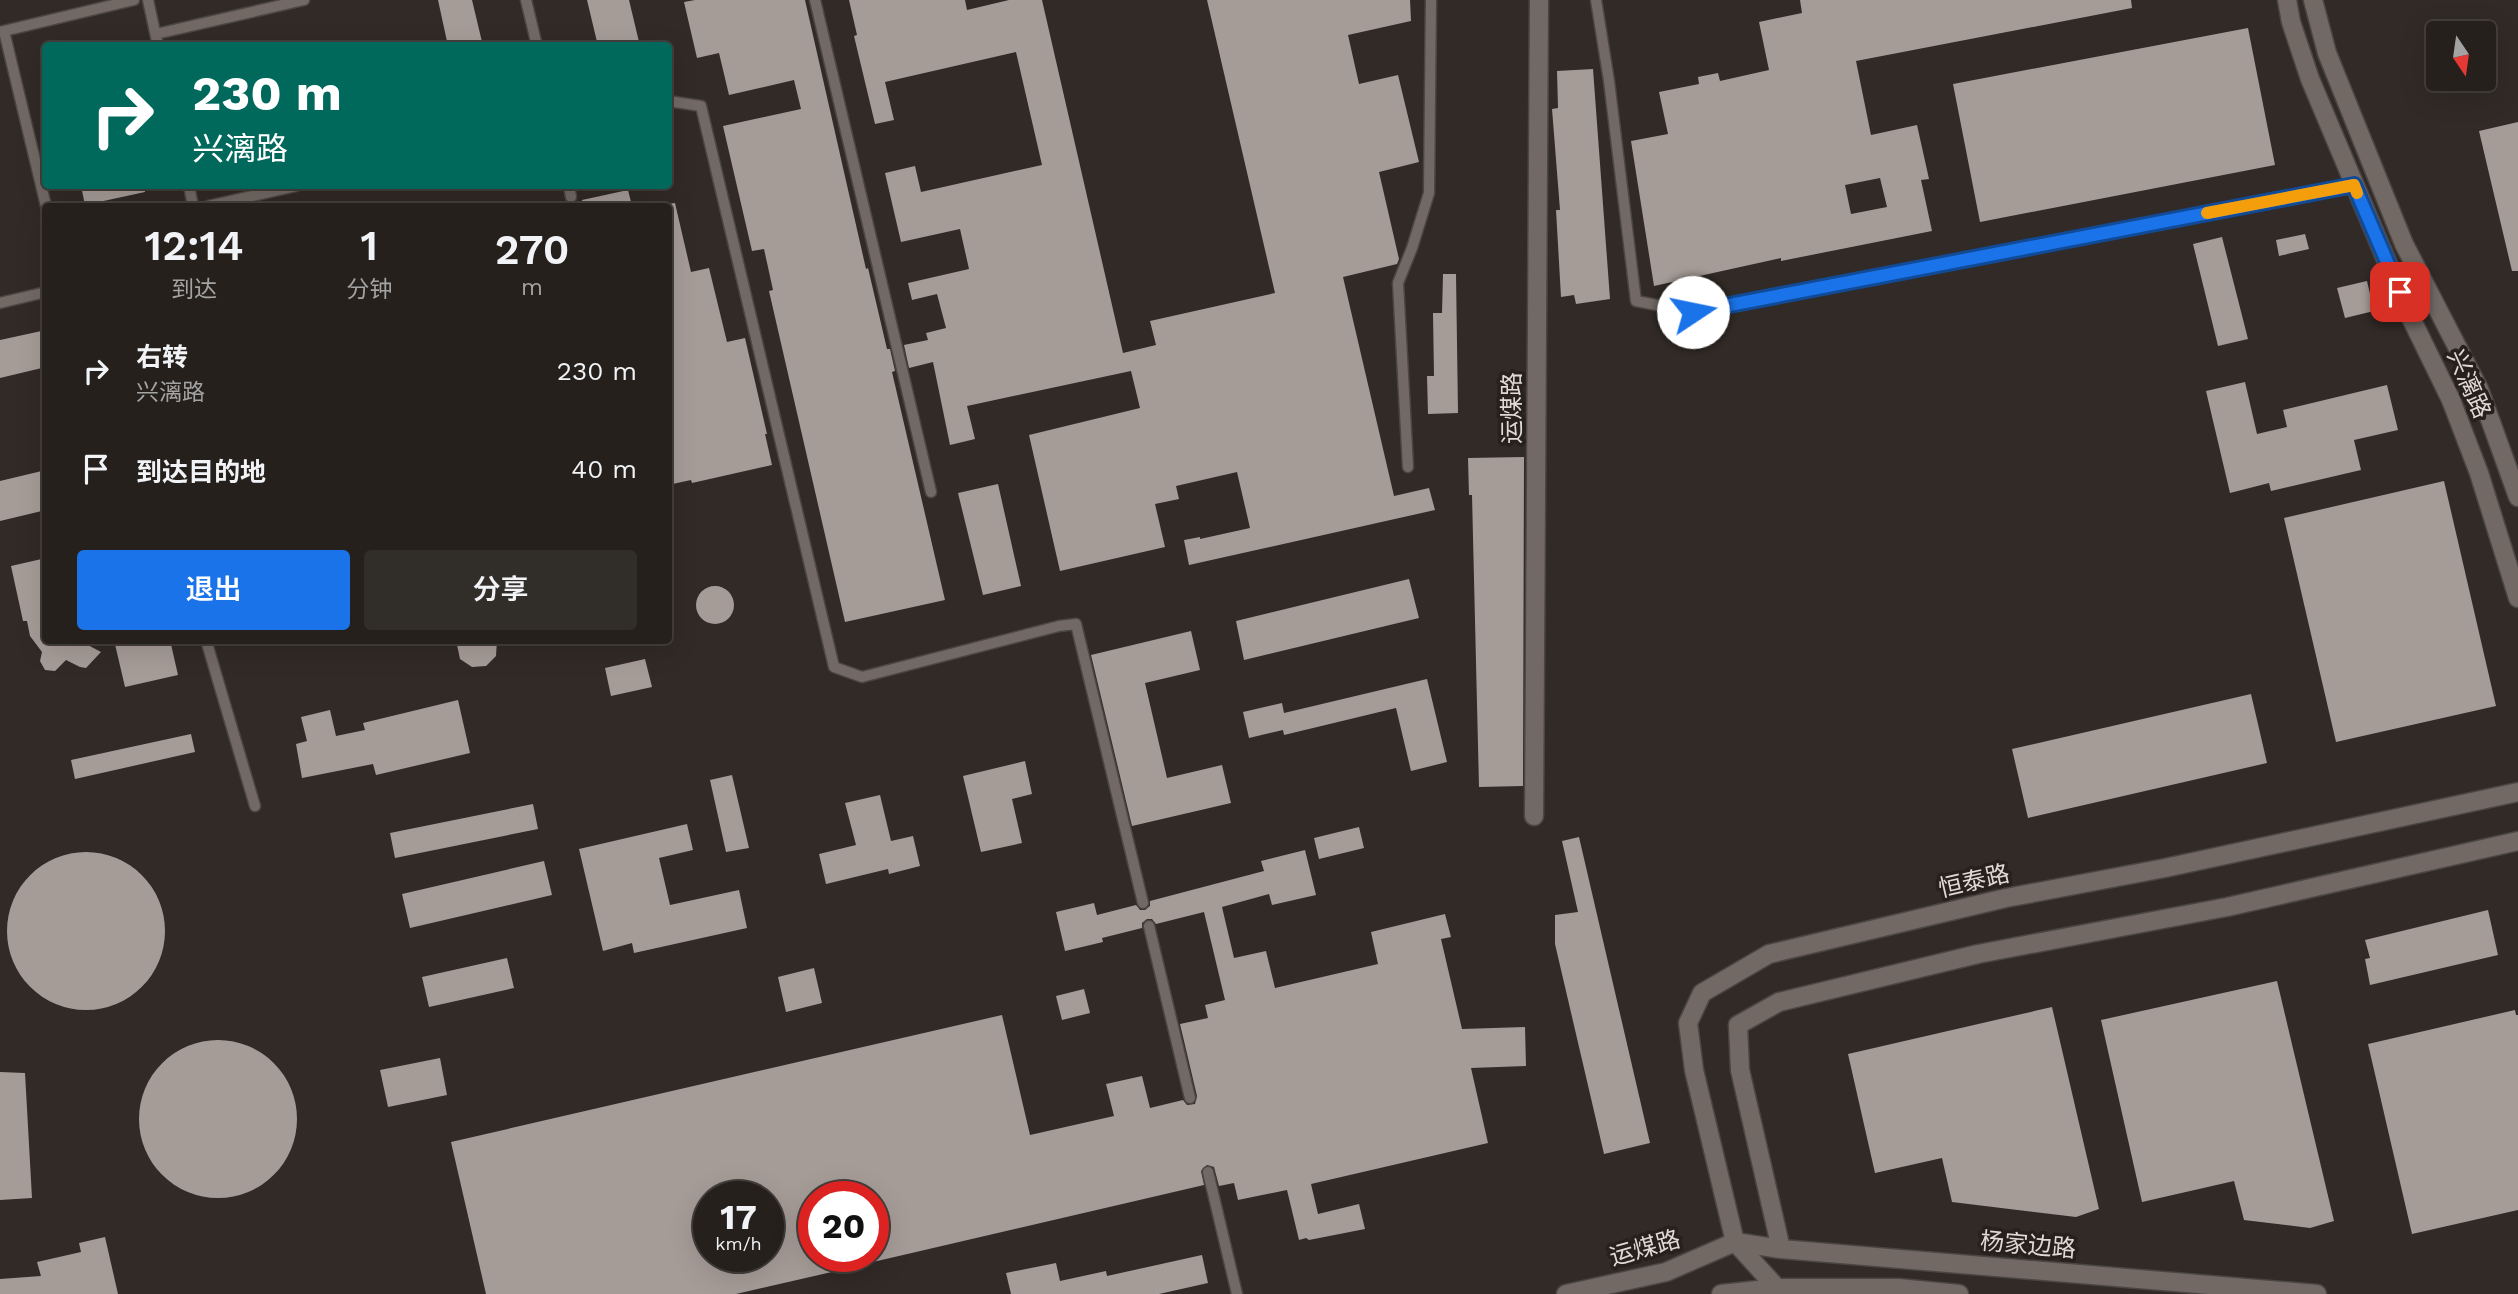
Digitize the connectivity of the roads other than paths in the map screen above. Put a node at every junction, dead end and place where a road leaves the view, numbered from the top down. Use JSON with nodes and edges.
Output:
{"nodes":[{"id":1,"x":134,"y":0,"type":"edge"},
{"id":2,"x":148,"y":0,"type":"edge"},
{"id":3,"x":304,"y":0,"type":"edge"},
{"id":4,"x":526,"y":0,"type":"edge"},
{"id":5,"x":815,"y":0,"type":"edge"},
{"id":6,"x":1431,"y":0,"type":"edge"},
{"id":7,"x":1539,"y":0,"type":"edge"},
{"id":8,"x":1596,"y":0,"type":"edge"},
{"id":9,"x":2287,"y":0,"type":"edge"},
{"id":10,"x":2313,"y":0,"type":"edge"},
{"id":11,"x":2,"y":32,"type":"edge"},
{"id":12,"x":156,"y":34,"type":"junction"},
{"id":13,"x":158,"y":42,"type":"edge"},
{"id":14,"x":536,"y":42,"type":"edge"},
{"id":15,"x":672,"y":102,"type":"edge"},
{"id":16,"x":2354,"y":185,"type":"junction"},
{"id":17,"x":283,"y":189,"type":"edge"},
{"id":18,"x":570,"y":189,"type":"edge"},
{"id":19,"x":571,"y":197,"type":"dead end"},
{"id":20,"x":45,"y":203,"type":"edge"},
{"id":21,"x":221,"y":203,"type":"edge"},
{"id":22,"x":42,"y":293,"type":"edge"},
{"id":23,"x":0,"y":303,"type":"edge"},
{"id":24,"x":1408,"y":467,"type":"dead end"},
{"id":25,"x":931,"y":492,"type":"dead end"},
{"id":26,"x":2518,"y":497,"type":"edge"},
{"id":27,"x":2518,"y":598,"type":"edge"},
{"id":28,"x":207,"y":644,"type":"edge"},
{"id":29,"x":2518,"y":792,"type":"edge"},
{"id":30,"x":255,"y":806,"type":"dead end"},
{"id":31,"x":1534,"y":816,"type":"dead end"},
{"id":32,"x":2518,"y":841,"type":"edge"},
{"id":33,"x":1143,"y":903,"type":"dead end"},
{"id":34,"x":1149,"y":926,"type":"dead end"},
{"id":35,"x":1190,"y":1098,"type":"dead end"},
{"id":36,"x":1208,"y":1172,"type":"dead end"},
{"id":37,"x":1735,"y":1242,"type":"junction"},
{"id":38,"x":1781,"y":1249,"type":"junction"},
{"id":39,"x":1778,"y":1291,"type":"edge"},
{"id":40,"x":1237,"y":1294,"type":"edge"},
{"id":41,"x":1566,"y":1294,"type":"edge"},
{"id":42,"x":1721,"y":1294,"type":"edge"},
{"id":43,"x":1959,"y":1294,"type":"edge"},
{"id":44,"x":2317,"y":1294,"type":"edge"}],
"edges":[{"from":1,"to":11,"type":"lane"},
{"from":2,"to":12,"type":"lane"},
{"from":3,"to":12,"type":"lane"},
{"from":4,"to":14,"type":"lane"},
{"from":5,"to":25,"type":"lane"},
{"from":6,"to":24,"type":"lane"},
{"from":7,"to":31,"type":"street","name":"运煤路"},
{"from":8,"to":16,"type":"lane"},
{"from":9,"to":16,"type":"street","name":"兴漓路"},
{"from":10,"to":26,"type":"street","name":"兴漓路"},
{"from":11,"to":20,"type":"lane"},
{"from":12,"to":13,"type":"lane"},
{"from":15,"to":33,"type":"lane"},
{"from":16,"to":27,"type":"street","name":"兴漓路"},
{"from":17,"to":21,"type":"lane"},
{"from":18,"to":19,"type":"lane"},
{"from":22,"to":23,"type":"lane"},
{"from":28,"to":30,"type":"lane"},
{"from":29,"to":37,"type":"street","name":"恒泰路"},
{"from":32,"to":38,"type":"street"},
{"from":34,"to":35,"type":"lane"},
{"from":36,"to":40,"type":"lane"},
{"from":37,"to":38,"type":"street","name":"杨家边路"},
{"from":37,"to":39,"type":"street"},
{"from":37,"to":41,"type":"street","name":"运煤路"},
{"from":38,"to":44,"type":"street","name":"杨家边路"},
{"from":39,"to":42,"type":"street"},
{"from":39,"to":43,"type":"street"}]}
